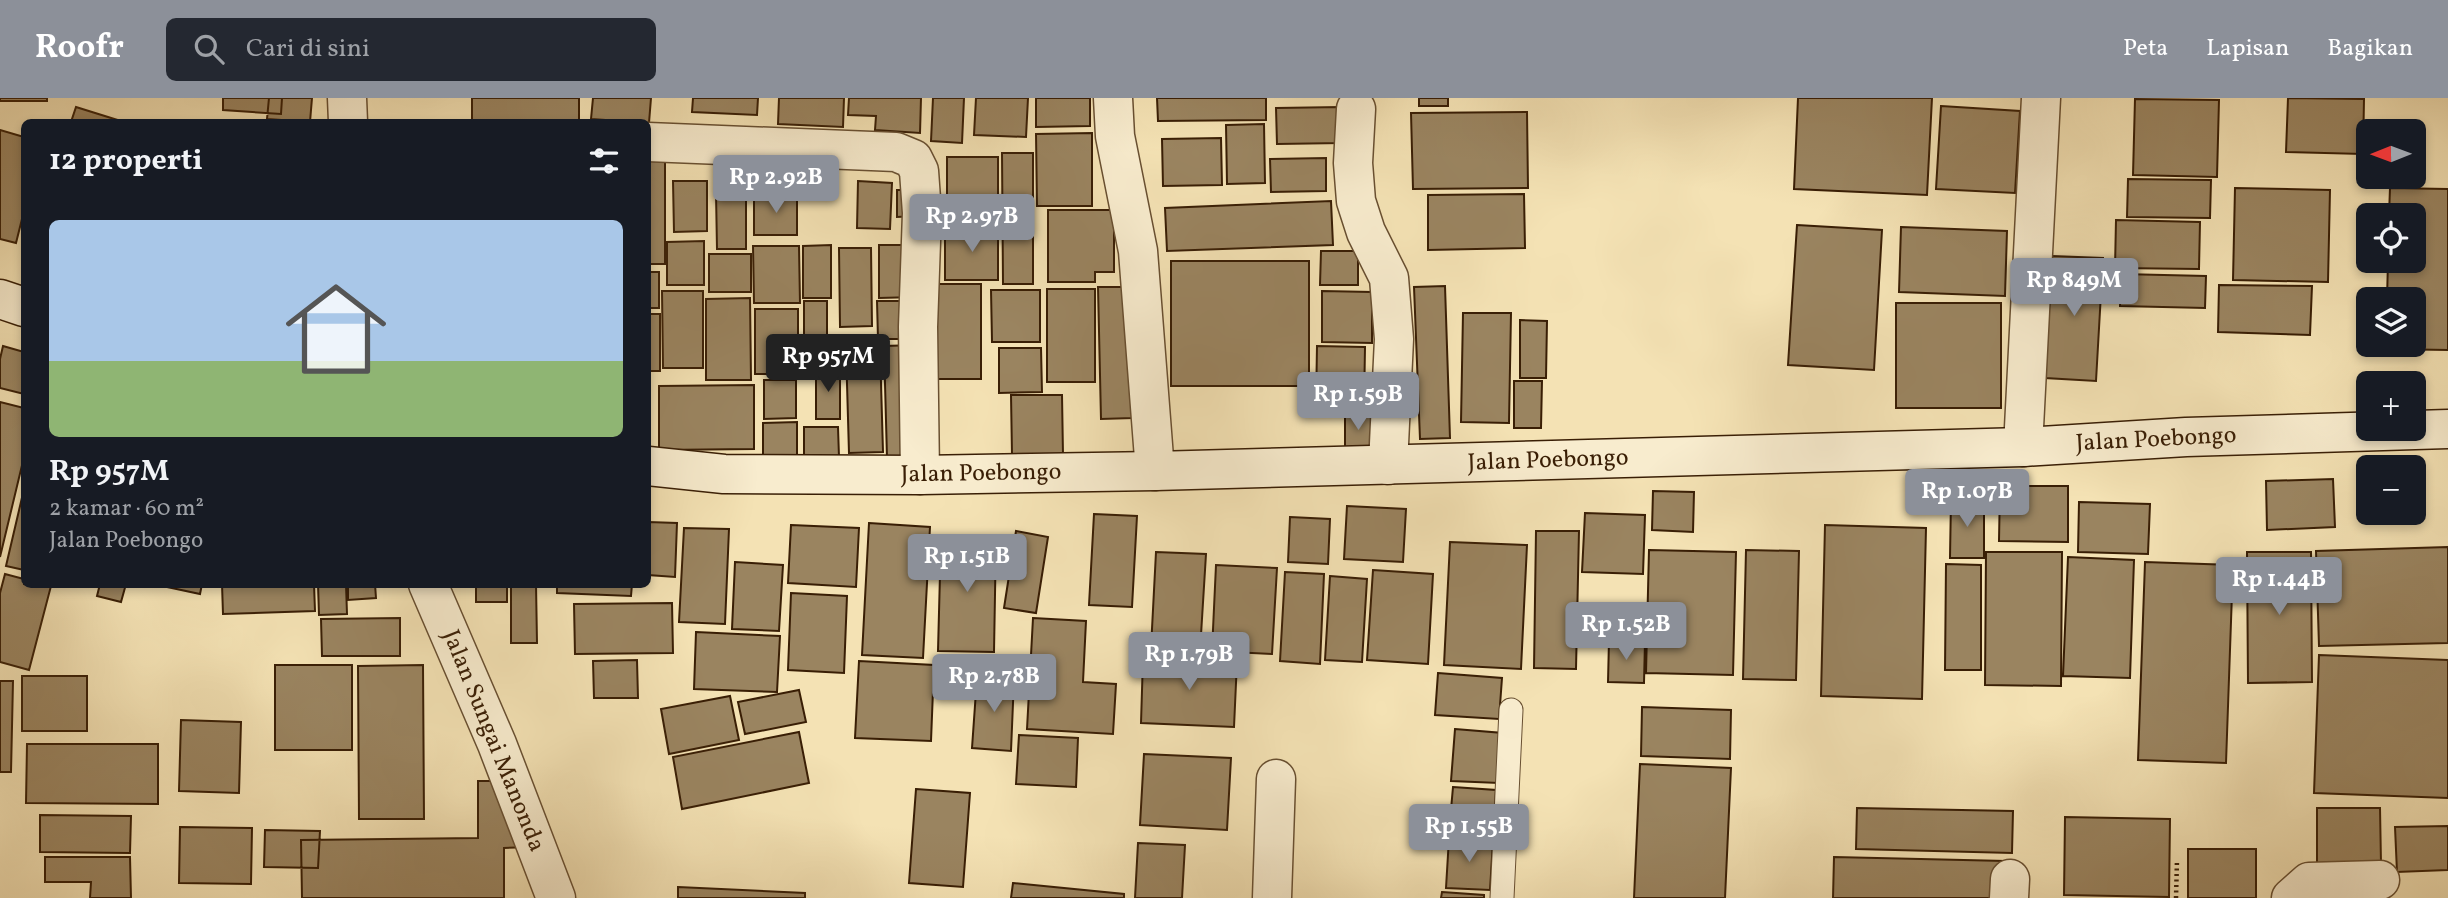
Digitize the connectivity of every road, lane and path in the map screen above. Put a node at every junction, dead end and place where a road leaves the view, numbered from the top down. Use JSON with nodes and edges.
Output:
{"nodes":[{"id":1,"x":347,"y":98,"type":"edge"},
{"id":2,"x":1113,"y":98,"type":"edge"},
{"id":3,"x":2041,"y":98,"type":"edge"},
{"id":4,"x":1356,"y":109,"type":"dead end"},
{"id":5,"x":348,"y":119,"type":"edge"},
{"id":6,"x":651,"y":142,"type":"edge"},
{"id":7,"x":0,"y":299,"type":"edge"},
{"id":8,"x":21,"y":306,"type":"edge"},
{"id":9,"x":2448,"y":429,"type":"edge"},
{"id":10,"x":2023,"y":447,"type":"junction"},
{"id":11,"x":1388,"y":465,"type":"junction"},
{"id":12,"x":651,"y":466,"type":"edge"},
{"id":13,"x":1155,"y":471,"type":"junction"},
{"id":14,"x":920,"y":475,"type":"junction"},
{"id":15,"x":430,"y":588,"type":"edge"},
{"id":16,"x":1511,"y":710,"type":"dead end"},
{"id":17,"x":1276,"y":779,"type":"dead end"},
{"id":18,"x":2177,"y":860,"type":"dead end"},
{"id":19,"x":2380,"y":880,"type":"dead end"},
{"id":20,"x":556,"y":898,"type":"edge"},
{"id":21,"x":1272,"y":898,"type":"edge"},
{"id":22,"x":1502,"y":898,"type":"edge"},
{"id":23,"x":2176,"y":898,"type":"edge"},
{"id":24,"x":2291,"y":898,"type":"edge"}],
"edges":[{"from":1,"to":5,"type":"street"},
{"from":2,"to":13,"type":"street"},
{"from":3,"to":10,"type":"street"},
{"from":4,"to":11,"type":"street"},
{"from":6,"to":14,"type":"street"},
{"from":7,"to":8,"type":"street"},
{"from":9,"to":10,"type":"street","name":"Jalan Poebongo"},
{"from":10,"to":11,"type":"street","name":"Jalan Poebongo"},
{"from":11,"to":13,"type":"street","name":"Jalan Poebongo"},
{"from":12,"to":14,"type":"street","name":"Jalan Poebongo"},
{"from":13,"to":14,"type":"street","name":"Jalan Poebongo"},
{"from":15,"to":20,"type":"street","name":"Jalan Sungai Manonda"},
{"from":16,"to":22,"type":"lane"},
{"from":17,"to":21,"type":"street"},
{"from":18,"to":23,"type":"path"},
{"from":19,"to":24,"type":"street"}]}
